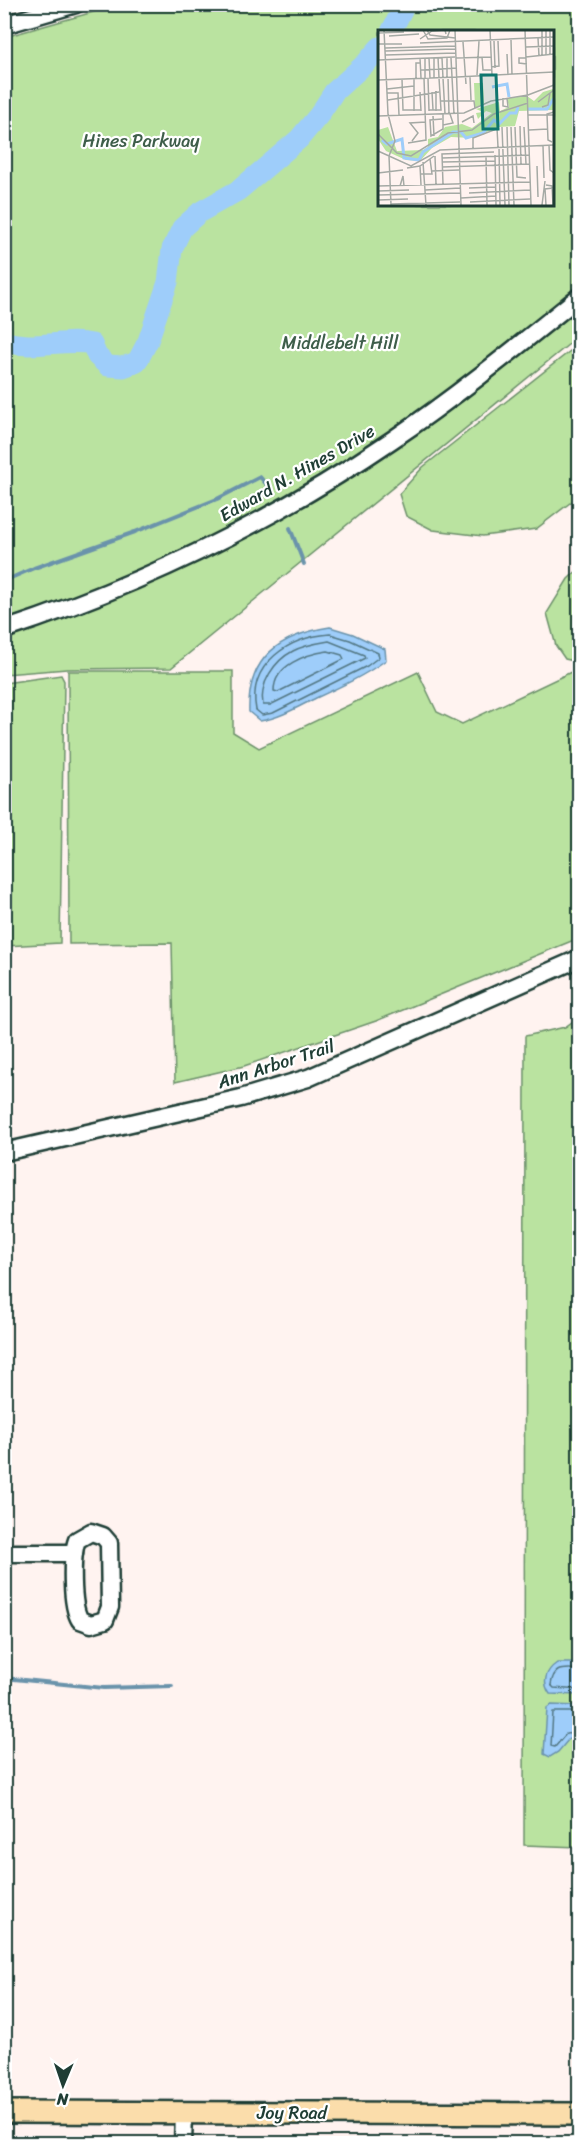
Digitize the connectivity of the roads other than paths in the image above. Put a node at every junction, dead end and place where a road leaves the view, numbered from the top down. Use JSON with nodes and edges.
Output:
{"nodes":[{"id":1,"x":76,"y":4,"type":"edge"},
{"id":2,"x":37,"y":10,"type":"edge"},
{"id":3,"x":4,"y":25,"type":"edge"},
{"id":4,"x":579,"y":297,"type":"edge"},
{"id":5,"x":4,"y":630,"type":"edge"},
{"id":6,"x":579,"y":958,"type":"edge"},
{"id":7,"x":4,"y":1152,"type":"edge"},
{"id":8,"x":4,"y":1553,"type":"edge"},
{"id":9,"x":74,"y":1553,"type":"junction"},
{"id":10,"x":4,"y":2112,"type":"edge"},
{"id":11,"x":184,"y":2113,"type":"junction"},
{"id":12,"x":579,"y":2114,"type":"edge"},
{"id":13,"x":183,"y":2144,"type":"edge"}],
"edges":[{"from":1,"to":2,"type":"street"},
{"from":2,"to":3,"type":"street"},
{"from":4,"to":5,"type":"street","name":"Edward N. Hines Drive"},
{"from":6,"to":7,"type":"street","name":"Ann Arbor Trail"},
{"from":8,"to":9,"type":"street"},
{"from":9,"to":9,"type":"street"},
{"from":10,"to":11,"type":"main road","name":"Joy Road"},
{"from":11,"to":12,"type":"main road","name":"Joy Road"},
{"from":11,"to":13,"type":"street"}]}
